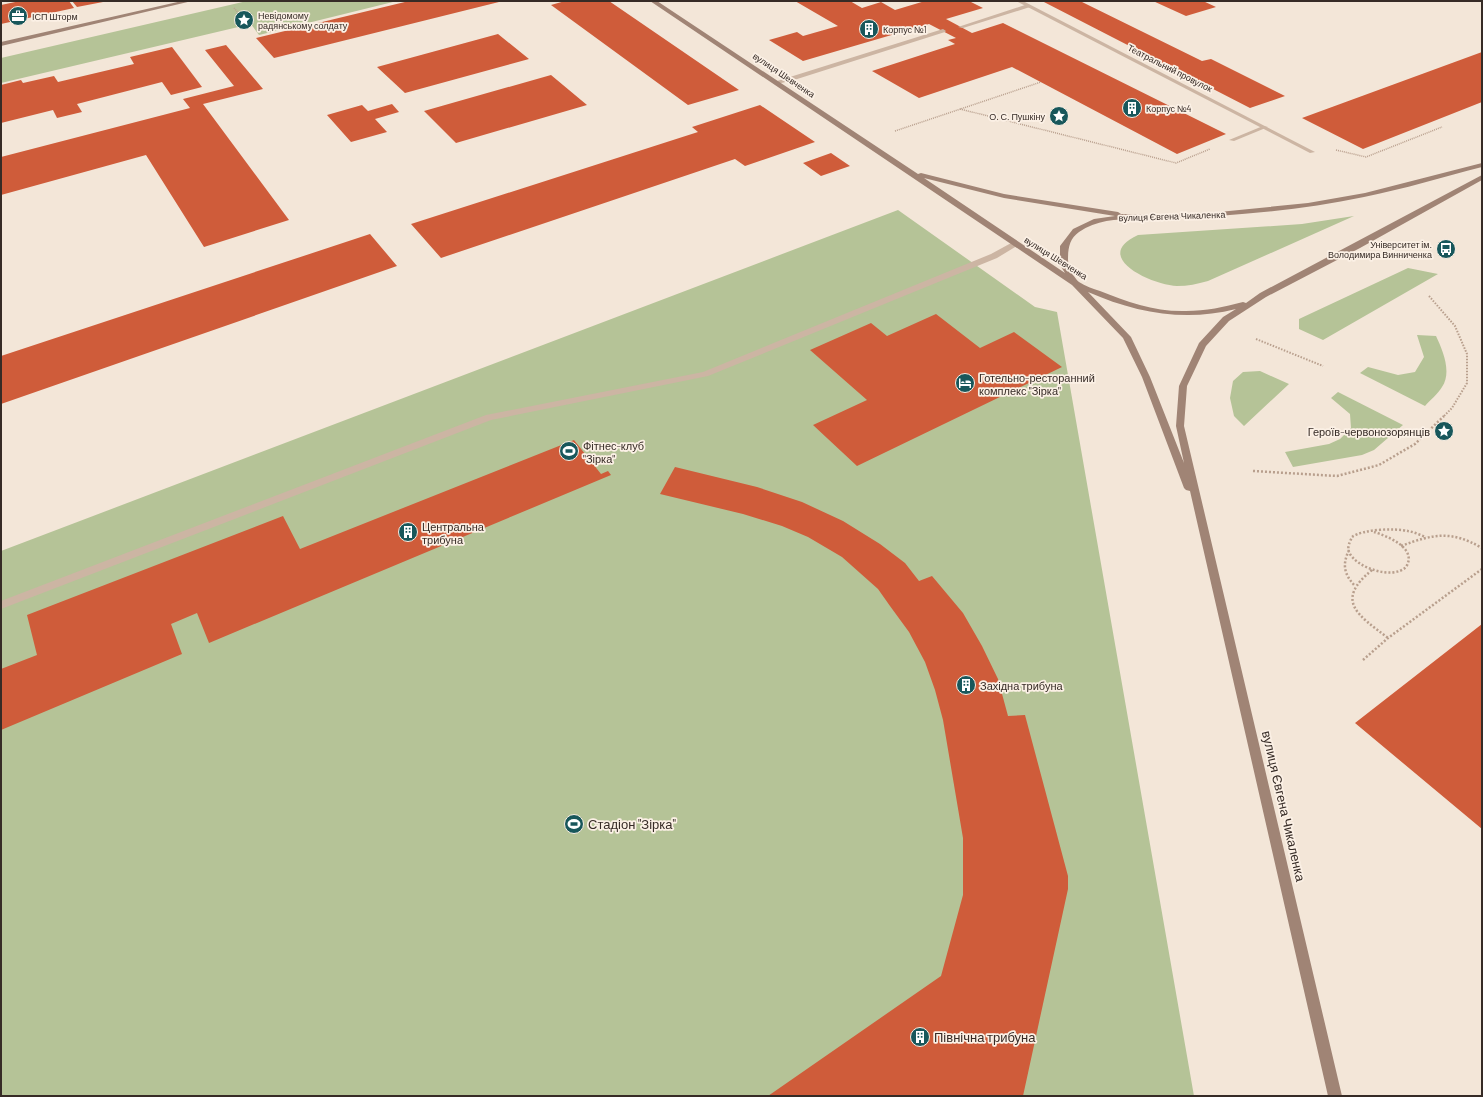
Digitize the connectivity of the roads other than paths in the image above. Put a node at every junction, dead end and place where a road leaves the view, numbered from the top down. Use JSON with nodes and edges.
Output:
{"nodes":[{"id":1,"x":189,"y":1,"type":"edge"},
{"id":2,"x":653,"y":1,"type":"edge"},
{"id":3,"x":1019,"y":1,"type":"edge"},
{"id":4,"x":1028,"y":6,"type":"junction"},
{"id":5,"x":961,"y":27,"type":"dead end"},
{"id":6,"x":944,"y":31,"type":"dead end"},
{"id":7,"x":1,"y":44,"type":"edge"},
{"id":8,"x":777,"y":82,"type":"junction"},
{"id":9,"x":1265,"y":127,"type":"junction"},
{"id":10,"x":1232,"y":140,"type":"road end"},
{"id":11,"x":1312,"y":152,"type":"dead end"},
{"id":12,"x":1482,"y":165,"type":"edge"},
{"id":13,"x":904,"y":167,"type":"junction"},
{"id":14,"x":1482,"y":177,"type":"edge"},
{"id":15,"x":1156,"y":217,"type":"junction"},
{"id":16,"x":1016,"y":244,"type":"junction"},
{"id":17,"x":1075,"y":283,"type":"junction"},
{"id":18,"x":1263,"y":294,"type":"junction"},
{"id":19,"x":1203,"y":523,"type":"junction"},
{"id":20,"x":1,"y":605,"type":"edge"},
{"id":21,"x":1335,"y":1096,"type":"edge"}],
"edges":[{"from":1,"to":7,"type":"main road"},
{"from":2,"to":8,"type":"main road","name":"вулиця Шевченка"},
{"from":3,"to":4,"type":"street","name":"Театральний провулок"},
{"from":4,"to":5,"type":"street"},
{"from":4,"to":9,"type":"street","name":"Театральний провулок"},
{"from":6,"to":8,"type":"street"},
{"from":8,"to":13,"type":"main road","name":"вулиця Шевченка"},
{"from":9,"to":10,"type":"street"},
{"from":9,"to":11,"type":"street","name":"Театральний провулок"},
{"from":12,"to":15,"type":"main road","name":"вулиця Євгена Чикаленка"},
{"from":13,"to":15,"type":"main road","name":"вулиця Шевченка"},
{"from":13,"to":16,"type":"main road","name":"вулиця Шевченка"},
{"from":14,"to":18,"type":"main road","name":"вулиця Євгена Чикаленка"},
{"from":15,"to":17,"type":"main road","name":"вулиця Євгена Чикаленка"},
{"from":16,"to":17,"type":"main road","name":"вулиця Шевченка"},
{"from":16,"to":20,"type":"street"},
{"from":17,"to":18,"type":"main road","name":"вулиця Шевченка"},
{"from":17,"to":19,"type":"main road","name":"вулиця Євгена Чикаленка"},
{"from":18,"to":19,"type":"main road","name":"вулиця Євгена Чикаленка"},
{"from":19,"to":21,"type":"main road","name":"вулиця Євгена Чикаленка"}]}
